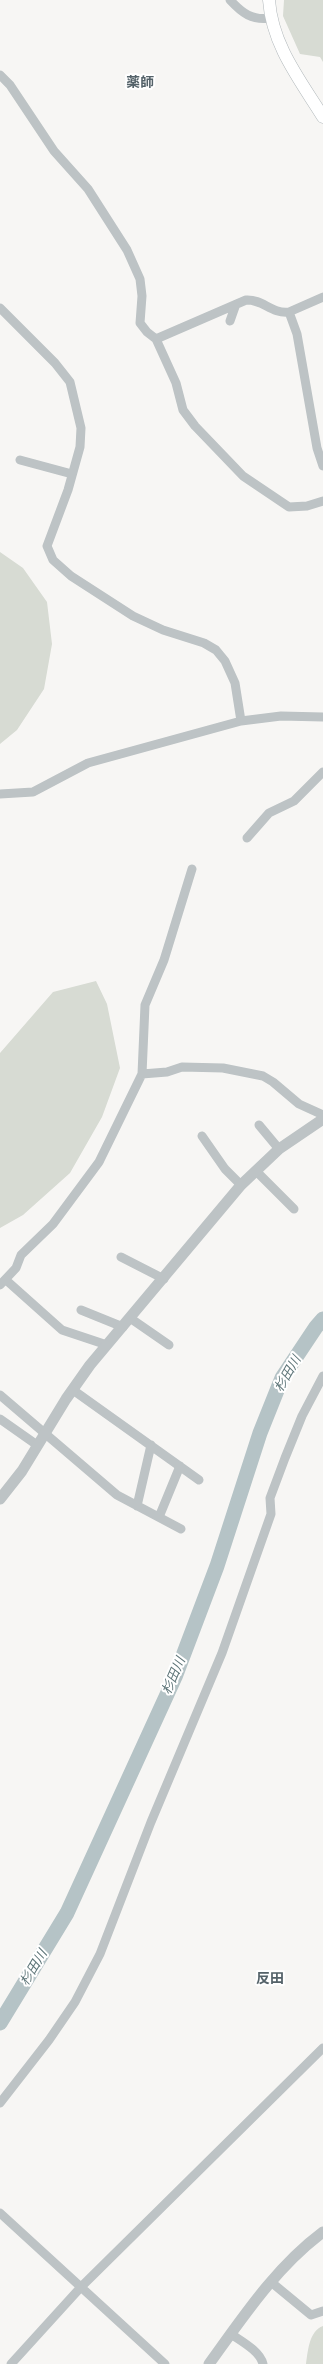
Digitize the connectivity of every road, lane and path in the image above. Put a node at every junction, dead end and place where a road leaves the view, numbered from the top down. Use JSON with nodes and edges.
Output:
{"nodes":[{"id":1,"x":230,"y":0,"type":"edge"},
{"id":2,"x":268,"y":0,"type":"edge"},
{"id":3,"x":271,"y":18,"type":"junction"},
{"id":4,"x":0,"y":74,"type":"edge"},
{"id":5,"x":323,"y":117,"type":"edge"},
{"id":6,"x":323,"y":297,"type":"edge"},
{"id":7,"x":236,"y":304,"type":"junction"},
{"id":8,"x":0,"y":308,"type":"edge"},
{"id":9,"x":289,"y":312,"type":"junction"},
{"id":10,"x":230,"y":322,"type":"dead end"},
{"id":11,"x":156,"y":339,"type":"junction"},
{"id":12,"x":20,"y":460,"type":"dead end"},
{"id":13,"x":323,"y":466,"type":"edge"},
{"id":14,"x":72,"y":474,"type":"junction"},
{"id":15,"x":323,"y":501,"type":"edge"},
{"id":16,"x":323,"y":717,"type":"edge"},
{"id":17,"x":241,"y":721,"type":"junction"},
{"id":18,"x":323,"y":772,"type":"edge"},
{"id":19,"x":0,"y":794,"type":"edge"},
{"id":20,"x":247,"y":838,"type":"dead end"},
{"id":21,"x":192,"y":869,"type":"dead end"},
{"id":22,"x":142,"y":1074,"type":"junction"},
{"id":23,"x":323,"y":1116,"type":"edge"},
{"id":24,"x":323,"y":1119,"type":"edge"},
{"id":25,"x":260,"y":1125,"type":"dead end"},
{"id":26,"x":202,"y":1136,"type":"dead end"},
{"id":27,"x":279,"y":1149,"type":"junction"},
{"id":28,"x":256,"y":1171,"type":"junction"},
{"id":29,"x":241,"y":1185,"type":"junction"},
{"id":30,"x":294,"y":1208,"type":"dead end"},
{"id":31,"x":122,"y":1257,"type":"dead end"},
{"id":32,"x":164,"y":1279,"type":"junction"},
{"id":33,"x":3,"y":1283,"type":"edge"},
{"id":34,"x":81,"y":1310,"type":"dead end"},
{"id":35,"x":130,"y":1318,"type":"junction"},
{"id":36,"x":122,"y":1327,"type":"junction"},
{"id":37,"x":107,"y":1345,"type":"junction"},
{"id":38,"x":169,"y":1345,"type":"dead end"},
{"id":39,"x":323,"y":1376,"type":"edge"},
{"id":40,"x":73,"y":1390,"type":"junction"},
{"id":41,"x":0,"y":1395,"type":"edge"},
{"id":42,"x":0,"y":1420,"type":"edge"},
{"id":43,"x":44,"y":1432,"type":"junction"},
{"id":44,"x":37,"y":1445,"type":"junction"},
{"id":45,"x":151,"y":1445,"type":"junction"},
{"id":46,"x":180,"y":1466,"type":"junction"},
{"id":47,"x":199,"y":1480,"type":"dead end"},
{"id":48,"x":0,"y":1499,"type":"edge"},
{"id":49,"x":137,"y":1506,"type":"junction"},
{"id":50,"x":159,"y":1517,"type":"junction"},
{"id":51,"x":181,"y":1529,"type":"dead end"},
{"id":52,"x":323,"y":2048,"type":"edge"},
{"id":53,"x":0,"y":2103,"type":"edge"},
{"id":54,"x":0,"y":2213,"type":"edge"},
{"id":55,"x":323,"y":2232,"type":"edge"},
{"id":56,"x":271,"y":2282,"type":"junction"},
{"id":57,"x":81,"y":2287,"type":"junction"},
{"id":58,"x":323,"y":2311,"type":"edge"},
{"id":59,"x":231,"y":2334,"type":"junction"},
{"id":60,"x":11,"y":2364,"type":"edge"},
{"id":61,"x":165,"y":2364,"type":"edge"},
{"id":62,"x":209,"y":2364,"type":"edge"},
{"id":63,"x":263,"y":2364,"type":"edge"}],
"edges":[{"from":1,"to":3,"type":"street"},
{"from":2,"to":3,"type":"main road"},
{"from":3,"to":5,"type":"main road"},
{"from":4,"to":11,"type":"street"},
{"from":6,"to":9,"type":"street"},
{"from":7,"to":9,"type":"street"},
{"from":7,"to":10,"type":"street"},
{"from":7,"to":11,"type":"street"},
{"from":8,"to":14,"type":"street"},
{"from":9,"to":13,"type":"street"},
{"from":11,"to":15,"type":"street"},
{"from":12,"to":14,"type":"street"},
{"from":14,"to":17,"type":"street"},
{"from":16,"to":17,"type":"street"},
{"from":17,"to":19,"type":"street"},
{"from":18,"to":20,"type":"street"},
{"from":21,"to":22,"type":"street"},
{"from":22,"to":23,"type":"street"},
{"from":22,"to":33,"type":"street"},
{"from":24,"to":27,"type":"street"},
{"from":25,"to":27,"type":"street"},
{"from":26,"to":29,"type":"street"},
{"from":27,"to":28,"type":"street"},
{"from":28,"to":29,"type":"street"},
{"from":28,"to":30,"type":"street"},
{"from":29,"to":32,"type":"street"},
{"from":31,"to":32,"type":"street"},
{"from":32,"to":35,"type":"street"},
{"from":33,"to":37,"type":"street"},
{"from":34,"to":36,"type":"street"},
{"from":35,"to":36,"type":"street"},
{"from":35,"to":38,"type":"street"},
{"from":36,"to":37,"type":"street"},
{"from":37,"to":40,"type":"street"},
{"from":39,"to":53,"type":"street"},
{"from":40,"to":43,"type":"street"},
{"from":40,"to":45,"type":"street"},
{"from":41,"to":43,"type":"street"},
{"from":42,"to":44,"type":"street"},
{"from":43,"to":44,"type":"street"},
{"from":43,"to":49,"type":"street"},
{"from":44,"to":48,"type":"street"},
{"from":45,"to":46,"type":"street"},
{"from":45,"to":49,"type":"street"},
{"from":46,"to":47,"type":"street"},
{"from":46,"to":50,"type":"street"},
{"from":49,"to":50,"type":"street"},
{"from":50,"to":51,"type":"street"},
{"from":52,"to":57,"type":"street"},
{"from":54,"to":57,"type":"street"},
{"from":55,"to":56,"type":"street"},
{"from":56,"to":58,"type":"street"},
{"from":56,"to":59,"type":"street"},
{"from":57,"to":60,"type":"street"},
{"from":57,"to":61,"type":"street"},
{"from":59,"to":62,"type":"street"},
{"from":59,"to":63,"type":"street"}]}
